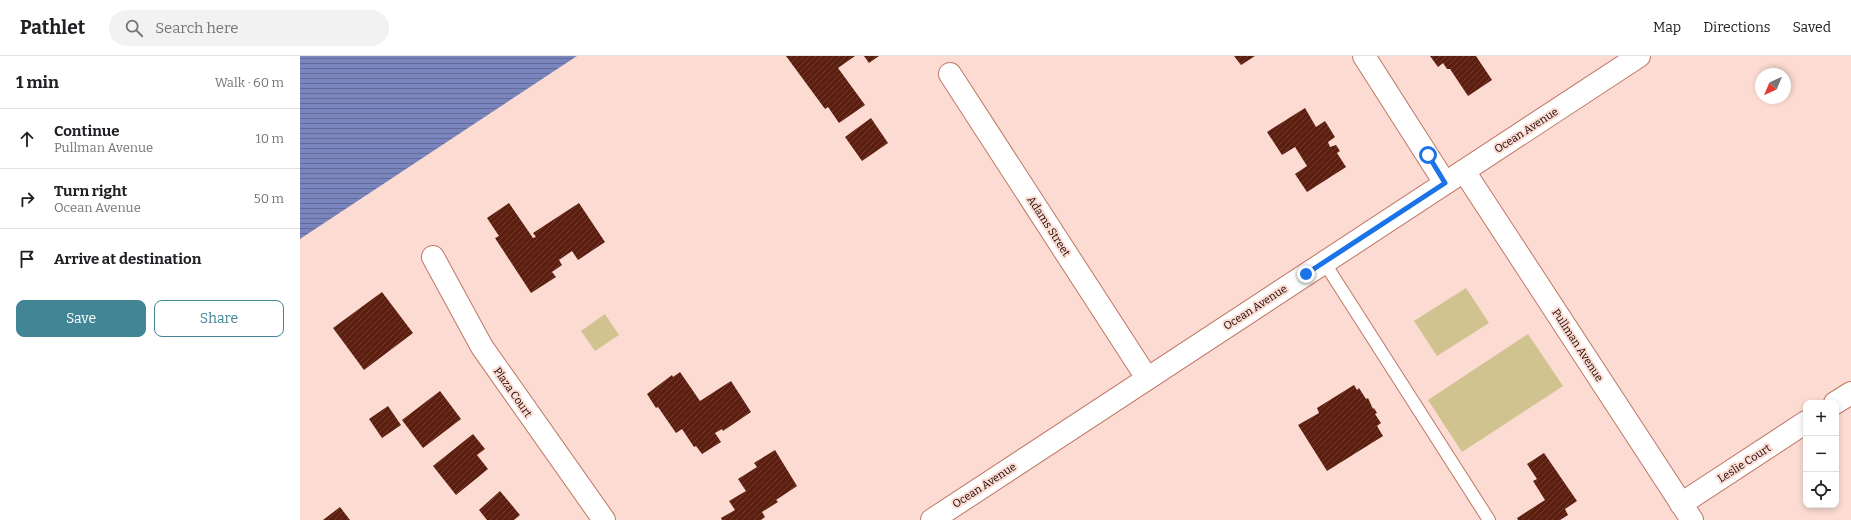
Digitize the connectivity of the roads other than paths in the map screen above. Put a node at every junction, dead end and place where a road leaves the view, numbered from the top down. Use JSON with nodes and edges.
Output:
{"nodes":[{"id":1,"x":1364,"y":56,"type":"edge"},
{"id":2,"x":1639,"y":56,"type":"edge"},
{"id":3,"x":950,"y":74,"type":"dead end"},
{"id":4,"x":1464,"y":171,"type":"junction"},
{"id":5,"x":1445,"y":183,"type":"junction"},
{"id":6,"x":433,"y":257,"type":"dead end"},
{"id":7,"x":1324,"y":262,"type":"junction"},
{"id":8,"x":1147,"y":378,"type":"junction"},
{"id":9,"x":1851,"y":392,"type":"edge"},
{"id":10,"x":1839,"y":400,"type":"edge"},
{"id":11,"x":1803,"y":424,"type":"edge"},
{"id":12,"x":1686,"y":512,"type":"edge"},
{"id":13,"x":604,"y":520,"type":"edge"},
{"id":14,"x":932,"y":520,"type":"edge"},
{"id":15,"x":1489,"y":520,"type":"edge"}],
"edges":[{"from":1,"to":5,"type":"street"},
{"from":2,"to":4,"type":"street","name":"Ocean Avenue"},
{"from":3,"to":8,"type":"street","name":"Adams Street"},
{"from":4,"to":5,"type":"street","name":"Ocean Avenue"},
{"from":4,"to":12,"type":"street","name":"Pullman Avenue"},
{"from":5,"to":7,"type":"street","name":"Ocean Avenue"},
{"from":6,"to":13,"type":"street","name":"Plaza Court"},
{"from":7,"to":8,"type":"street","name":"Ocean Avenue"},
{"from":7,"to":15,"type":"lane"},
{"from":8,"to":14,"type":"street","name":"Ocean Avenue"},
{"from":9,"to":10,"type":"street"},
{"from":11,"to":12,"type":"street","name":"Leslie Court"}]}
